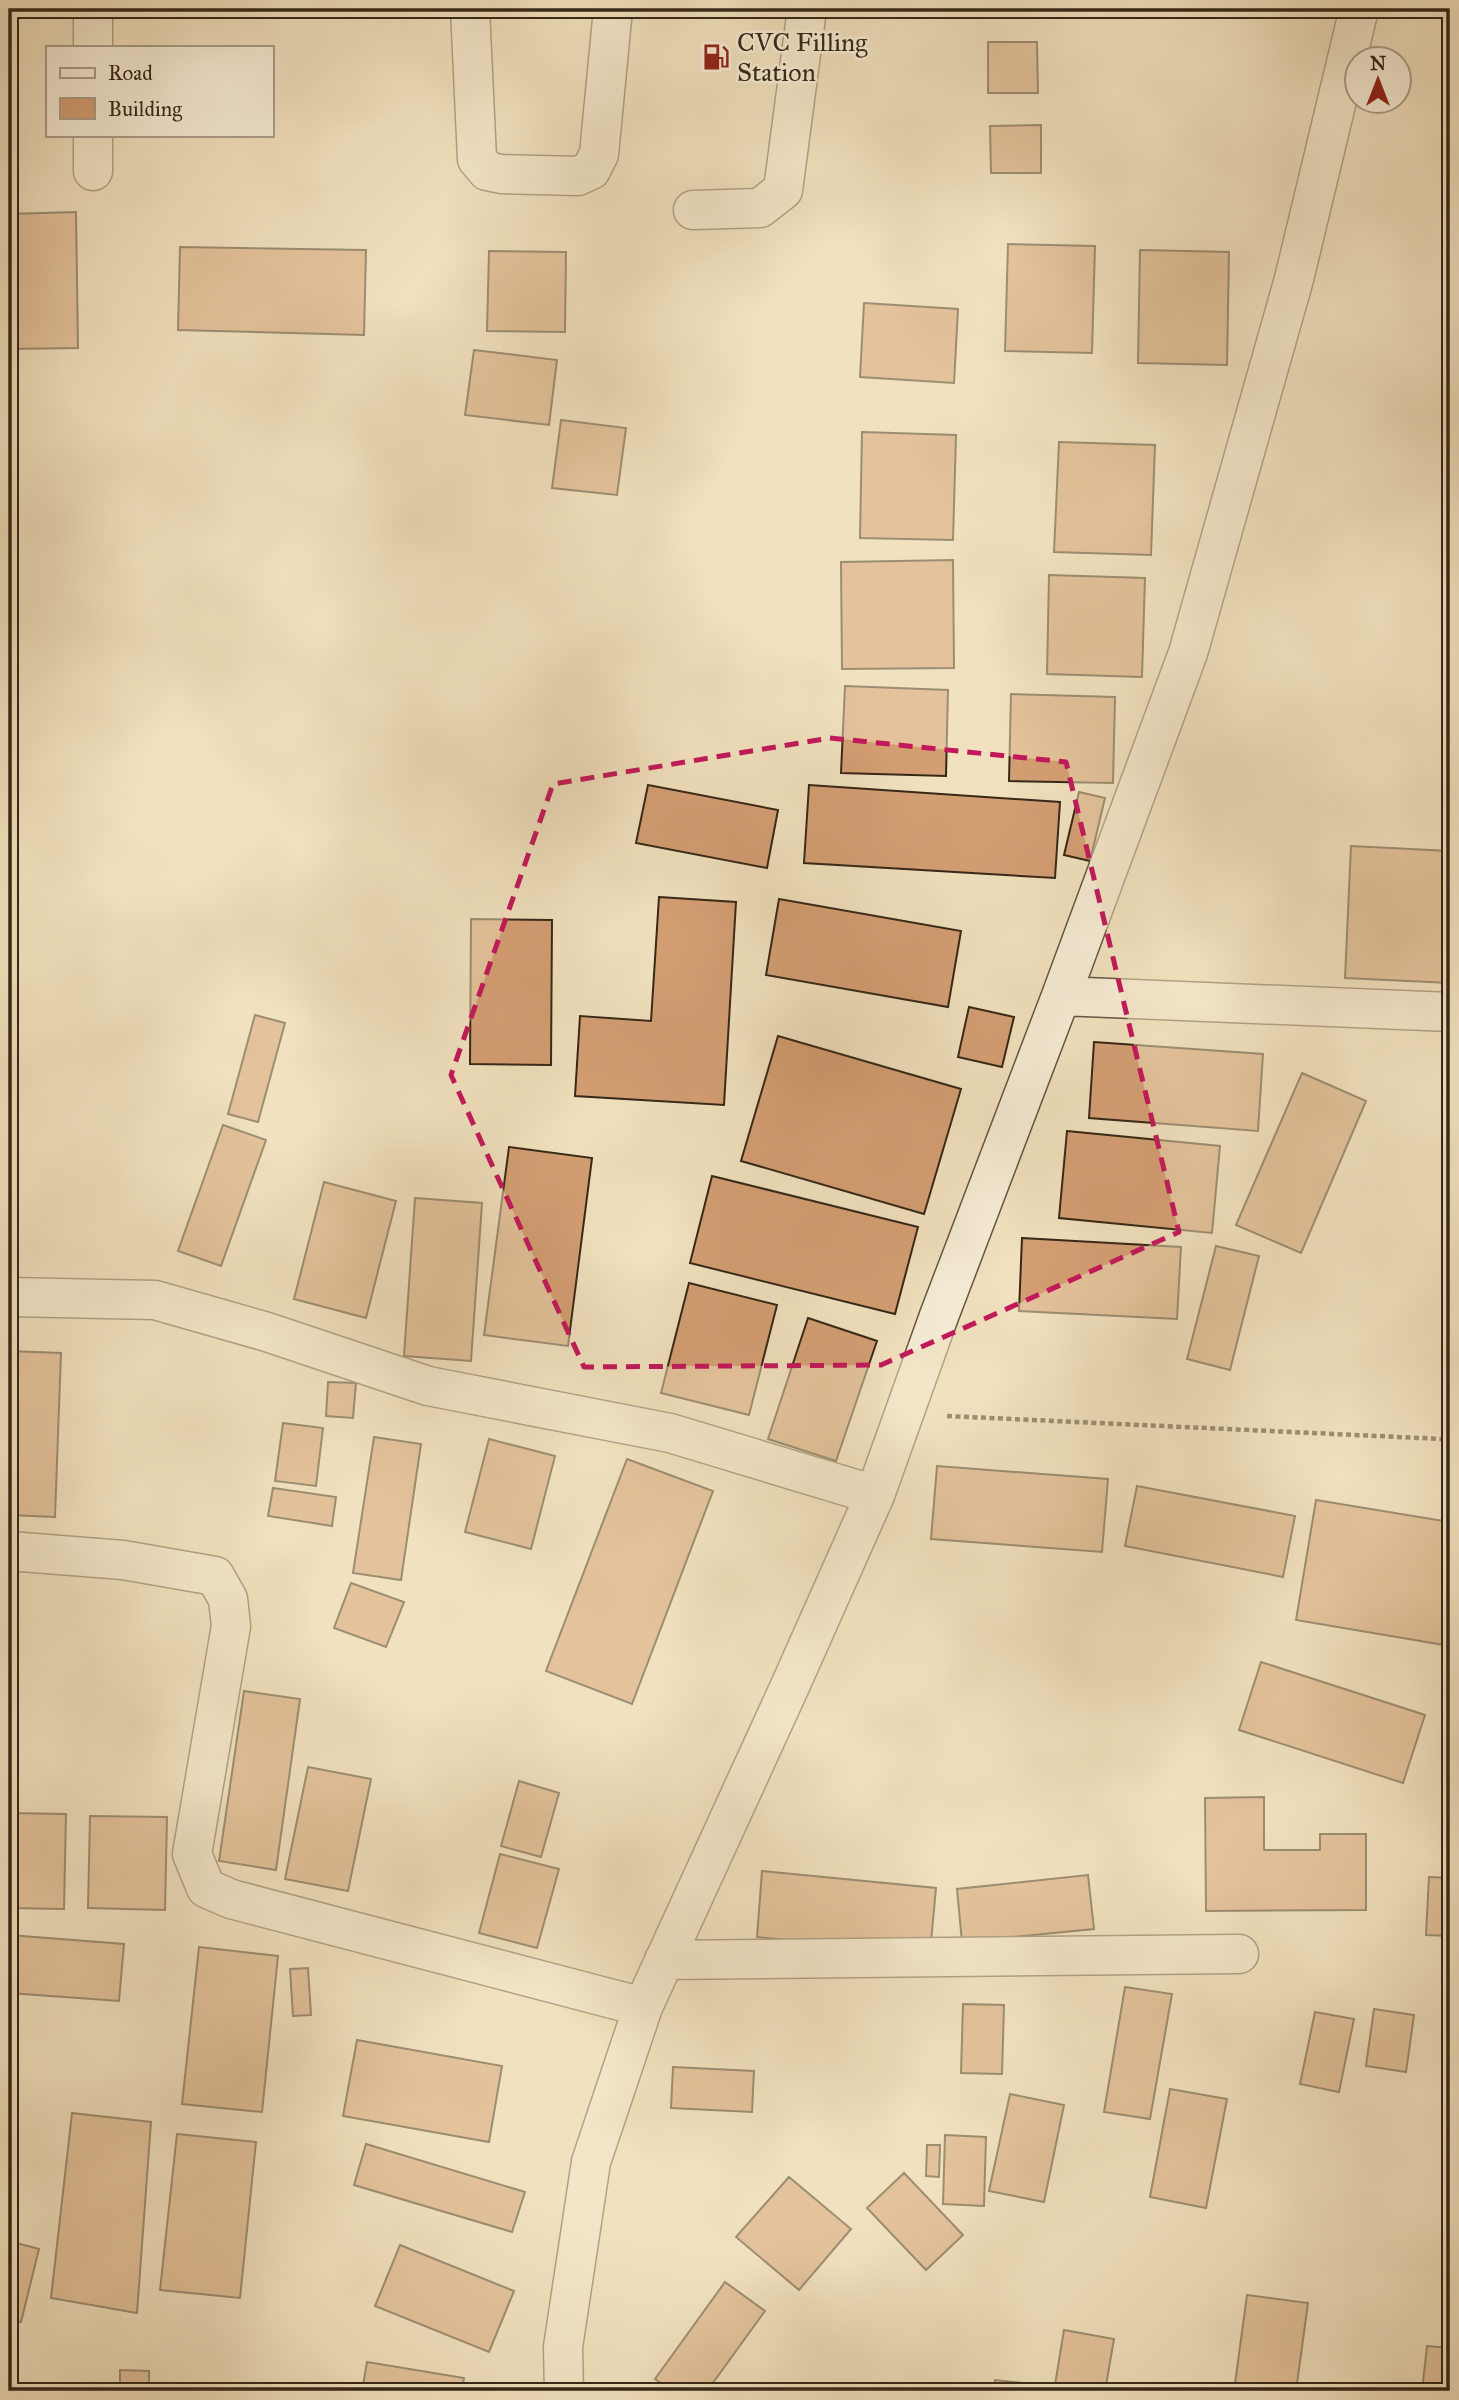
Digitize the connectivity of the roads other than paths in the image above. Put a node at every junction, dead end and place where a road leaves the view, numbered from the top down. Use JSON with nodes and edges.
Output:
{"nodes":[{"id":1,"x":93,"y":9,"type":"edge"},
{"id":2,"x":470,"y":9,"type":"edge"},
{"id":3,"x":613,"y":9,"type":"edge"},
{"id":4,"x":807,"y":9,"type":"edge"},
{"id":5,"x":1359,"y":9,"type":"edge"},
{"id":6,"x":93,"y":46,"type":"edge"},
{"id":7,"x":693,"y":210,"type":"dead end"},
{"id":8,"x":1062,"y":996,"type":"junction"},
{"id":9,"x":1450,"y":1012,"type":"edge"},
{"id":10,"x":9,"y":1297,"type":"edge"},
{"id":11,"x":875,"y":1495,"type":"junction"},
{"id":12,"x":9,"y":1551,"type":"edge"},
{"id":13,"x":1239,"y":1954,"type":"dead end"},
{"id":14,"x":664,"y":1960,"type":"junction"},
{"id":15,"x":643,"y":2007,"type":"junction"},
{"id":16,"x":564,"y":2391,"type":"edge"}],
"edges":[{"from":1,"to":6,"type":"street"},
{"from":2,"to":3,"type":"street"},
{"from":4,"to":7,"type":"street"},
{"from":5,"to":8,"type":"street"},
{"from":8,"to":9,"type":"street"},
{"from":8,"to":11,"type":"street"},
{"from":10,"to":11,"type":"street"},
{"from":11,"to":14,"type":"street"},
{"from":12,"to":15,"type":"street"},
{"from":13,"to":14,"type":"street"},
{"from":14,"to":15,"type":"street"},
{"from":15,"to":16,"type":"street"}]}
